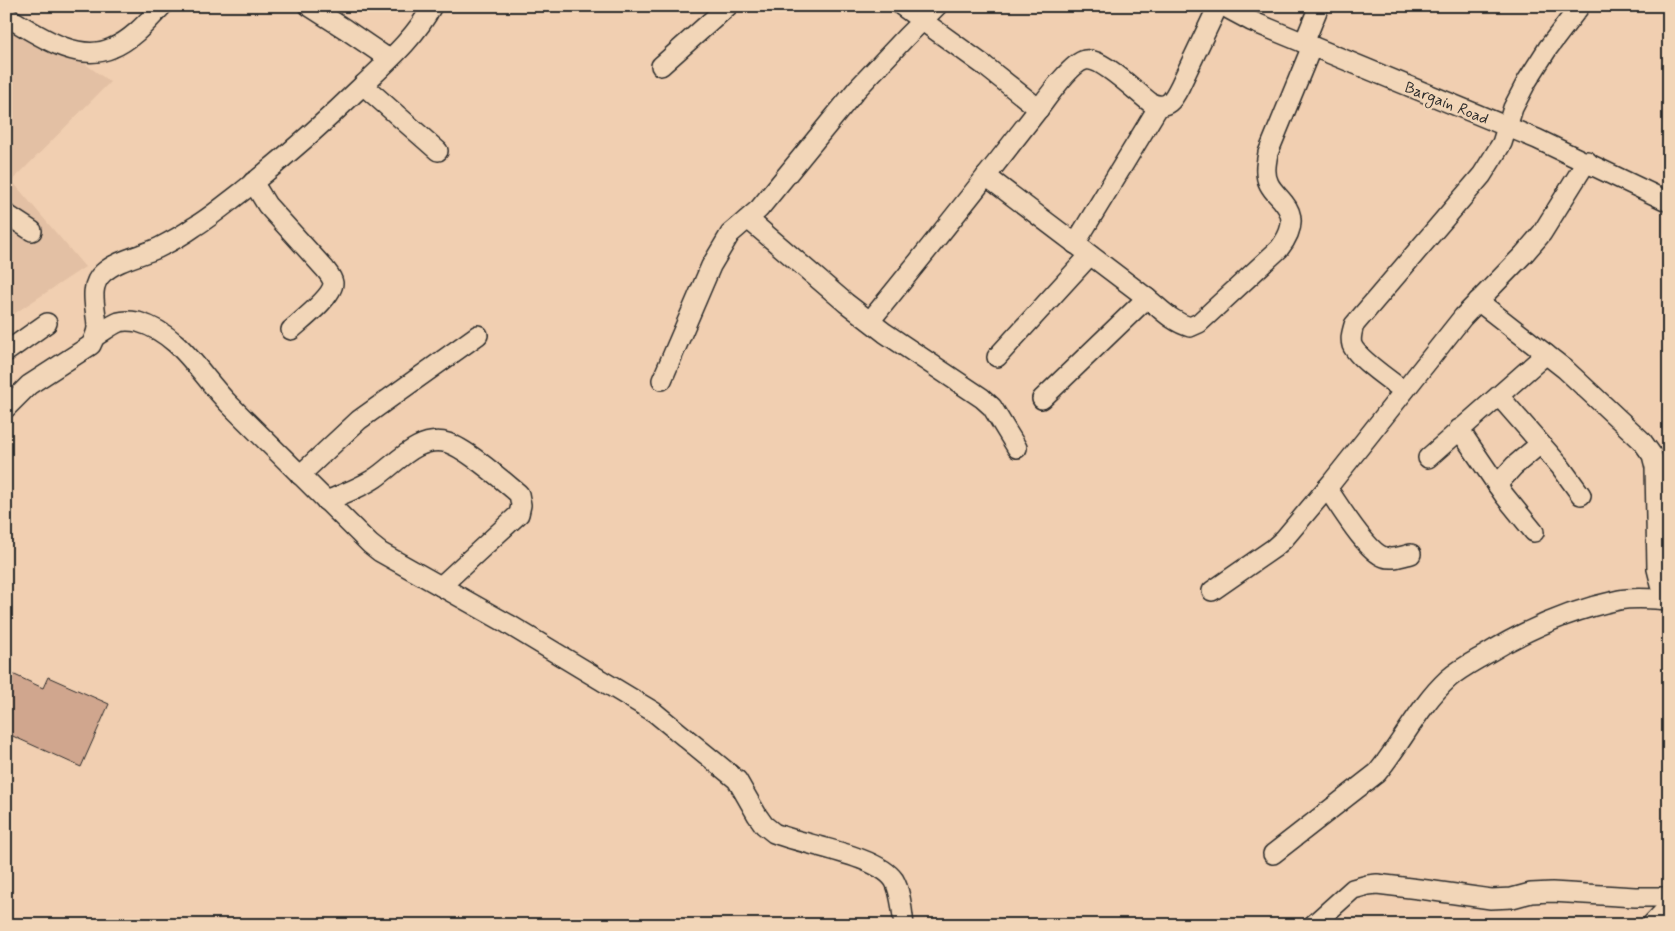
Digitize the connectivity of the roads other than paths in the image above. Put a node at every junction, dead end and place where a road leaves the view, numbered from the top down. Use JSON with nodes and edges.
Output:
{"nodes":[{"id":1,"x":162,"y":6,"type":"edge"},
{"id":2,"x":309,"y":6,"type":"edge"},
{"id":3,"x":432,"y":6,"type":"edge"},
{"id":4,"x":728,"y":6,"type":"edge"},
{"id":5,"x":902,"y":6,"type":"edge"},
{"id":6,"x":938,"y":6,"type":"edge"},
{"id":7,"x":1218,"y":6,"type":"edge"},
{"id":8,"x":1223,"y":6,"type":"edge"},
{"id":9,"x":1320,"y":6,"type":"edge"},
{"id":10,"x":1580,"y":6,"type":"edge"},
{"id":11,"x":6,"y":16,"type":"edge"},
{"id":12,"x":922,"y":21,"type":"junction"},
{"id":13,"x":1308,"y":44,"type":"junction"},
{"id":14,"x":389,"y":59,"type":"junction"},
{"id":15,"x":661,"y":66,"type":"dead end"},
{"id":16,"x":363,"y":85,"type":"junction"},
{"id":17,"x":1159,"y":106,"type":"junction"},
{"id":18,"x":1039,"y":109,"type":"junction"},
{"id":19,"x":1506,"y":126,"type":"junction"},
{"id":20,"x":438,"y":151,"type":"dead end"},
{"id":21,"x":1587,"y":161,"type":"junction"},
{"id":22,"x":986,"y":176,"type":"junction"},
{"id":23,"x":253,"y":182,"type":"junction"},
{"id":24,"x":1669,"y":202,"type":"edge"},
{"id":25,"x":6,"y":214,"type":"edge"},
{"id":26,"x":748,"y":219,"type":"junction"},
{"id":27,"x":32,"y":231,"type":"dead end"},
{"id":28,"x":1083,"y":250,"type":"junction"},
{"id":29,"x":1147,"y":298,"type":"junction"},
{"id":30,"x":1478,"y":300,"type":"junction"},
{"id":31,"x":870,"y":321,"type":"junction"},
{"id":32,"x":47,"y":323,"type":"dead end"},
{"id":33,"x":290,"y":330,"type":"dead end"},
{"id":34,"x":478,"y":335,"type":"dead end"},
{"id":35,"x":96,"y":336,"type":"junction"},
{"id":36,"x":6,"y":352,"type":"edge"},
{"id":37,"x":1546,"y":354,"type":"junction"},
{"id":38,"x":997,"y":357,"type":"dead end"},
{"id":39,"x":662,"y":380,"type":"dead end"},
{"id":40,"x":1404,"y":391,"type":"junction"},
{"id":41,"x":1499,"y":396,"type":"junction"},
{"id":42,"x":1042,"y":399,"type":"dead end"},
{"id":43,"x":6,"y":408,"type":"edge"},
{"id":44,"x":1459,"y":429,"type":"junction"},
{"id":45,"x":1540,"y":444,"type":"junction"},
{"id":46,"x":1017,"y":448,"type":"dead end"},
{"id":47,"x":1428,"y":458,"type":"dead end"},
{"id":48,"x":300,"y":475,"type":"junction"},
{"id":49,"x":1497,"y":484,"type":"junction"},
{"id":50,"x":1327,"y":488,"type":"junction"},
{"id":51,"x":1581,"y":495,"type":"dead end"},
{"id":52,"x":326,"y":501,"type":"junction"},
{"id":53,"x":1534,"y":532,"type":"dead end"},
{"id":54,"x":1411,"y":554,"type":"dead end"},
{"id":55,"x":441,"y":586,"type":"junction"},
{"id":56,"x":1212,"y":591,"type":"dead end"},
{"id":57,"x":1669,"y":599,"type":"edge"},
{"id":58,"x":1273,"y":854,"type":"dead end"},
{"id":59,"x":1667,"y":897,"type":"edge"},
{"id":60,"x":904,"y":925,"type":"edge"},
{"id":61,"x":1313,"y":925,"type":"edge"},
{"id":62,"x":1651,"y":925,"type":"edge"}],
"edges":[{"from":1,"to":11,"type":"street"},
{"from":2,"to":14,"type":"street"},
{"from":3,"to":14,"type":"street"},
{"from":4,"to":15,"type":"street"},
{"from":5,"to":12,"type":"street"},
{"from":6,"to":12,"type":"street"},
{"from":7,"to":17,"type":"street"},
{"from":8,"to":13,"type":"street","name":"Bargain Road"},
{"from":9,"to":13,"type":"street"},
{"from":10,"to":19,"type":"street"},
{"from":12,"to":18,"type":"street"},
{"from":12,"to":26,"type":"street"},
{"from":13,"to":19,"type":"street","name":"Bargain Road"},
{"from":13,"to":29,"type":"street"},
{"from":14,"to":16,"type":"street"},
{"from":16,"to":20,"type":"street"},
{"from":16,"to":23,"type":"street"},
{"from":17,"to":18,"type":"street"},
{"from":17,"to":28,"type":"street"},
{"from":18,"to":22,"type":"street"},
{"from":19,"to":21,"type":"street","name":"Bargain Road"},
{"from":19,"to":40,"type":"street"},
{"from":21,"to":24,"type":"street","name":"Bargain Road"},
{"from":21,"to":30,"type":"street"},
{"from":22,"to":28,"type":"street"},
{"from":22,"to":31,"type":"street"},
{"from":23,"to":33,"type":"street"},
{"from":23,"to":35,"type":"street"},
{"from":25,"to":27,"type":"street"},
{"from":26,"to":31,"type":"street"},
{"from":26,"to":39,"type":"street"},
{"from":28,"to":29,"type":"street"},
{"from":28,"to":38,"type":"street"},
{"from":29,"to":42,"type":"street"},
{"from":30,"to":37,"type":"street"},
{"from":30,"to":40,"type":"street"},
{"from":31,"to":46,"type":"street"},
{"from":32,"to":36,"type":"street"},
{"from":34,"to":48,"type":"street"},
{"from":35,"to":43,"type":"street"},
{"from":35,"to":48,"type":"street"},
{"from":37,"to":41,"type":"street"},
{"from":37,"to":57,"type":"street"},
{"from":40,"to":50,"type":"street"},
{"from":41,"to":44,"type":"street"},
{"from":41,"to":45,"type":"street"},
{"from":44,"to":47,"type":"street"},
{"from":44,"to":49,"type":"street"},
{"from":45,"to":49,"type":"street"},
{"from":45,"to":51,"type":"street"},
{"from":48,"to":52,"type":"street"},
{"from":49,"to":53,"type":"street"},
{"from":50,"to":54,"type":"street"},
{"from":50,"to":56,"type":"street"},
{"from":52,"to":55,"type":"street"},
{"from":52,"to":55,"type":"street"},
{"from":55,"to":60,"type":"street"},
{"from":57,"to":58,"type":"street"},
{"from":59,"to":61,"type":"street"},
{"from":59,"to":62,"type":"street"}]}
